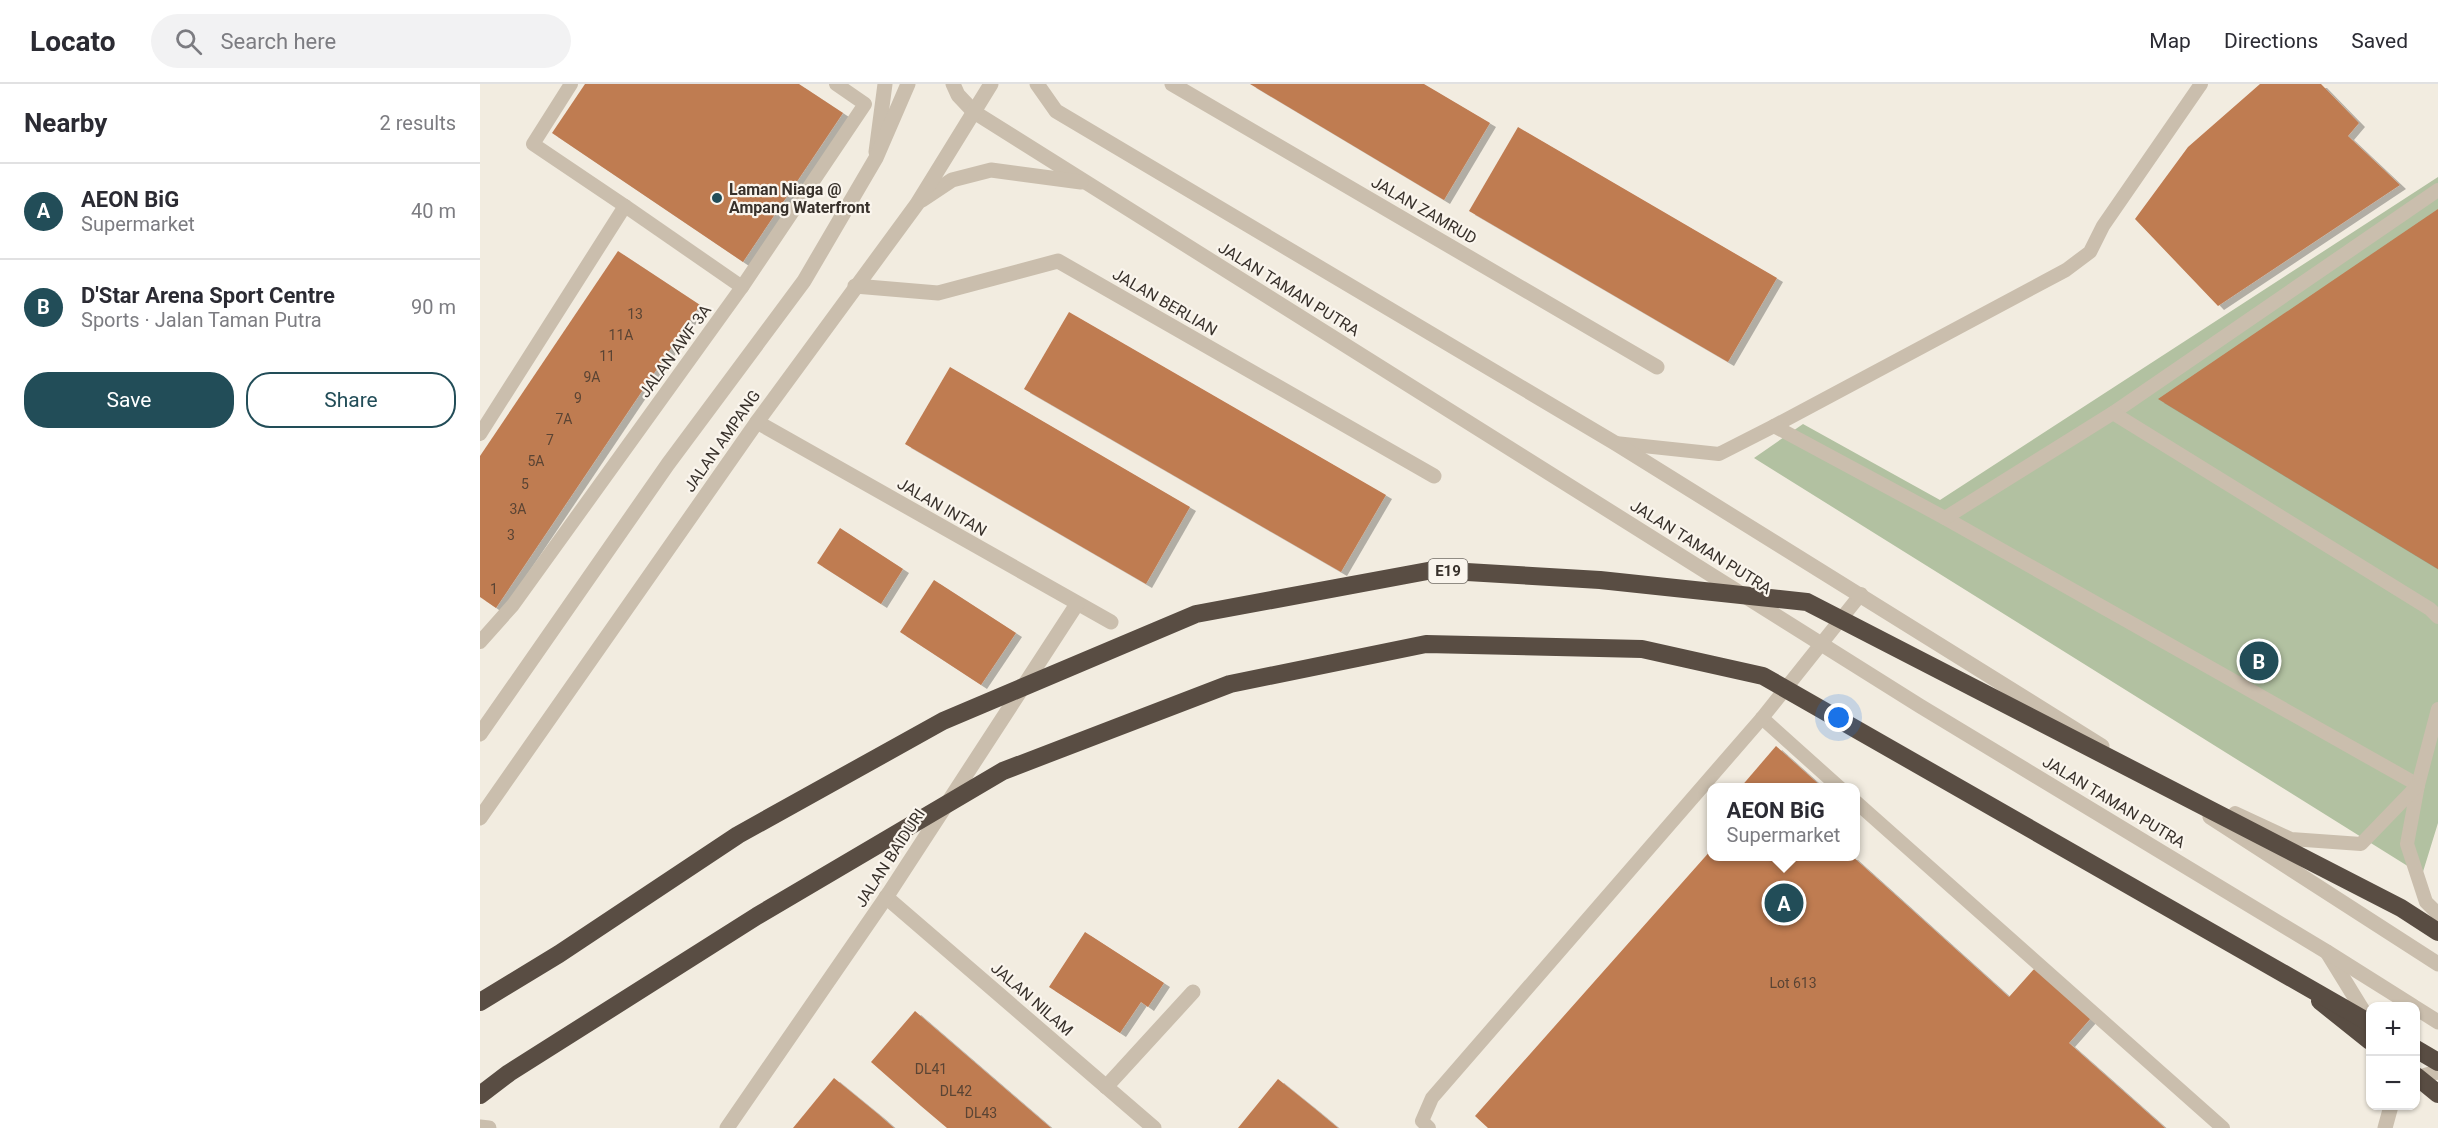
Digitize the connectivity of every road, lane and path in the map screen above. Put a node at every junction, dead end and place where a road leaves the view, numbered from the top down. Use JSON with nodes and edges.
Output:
{"nodes":[{"id":1,"x":571,"y":84,"type":"edge"},
{"id":2,"x":836,"y":84,"type":"edge"},
{"id":3,"x":885,"y":84,"type":"edge"},
{"id":4,"x":908,"y":84,"type":"edge"},
{"id":5,"x":953,"y":84,"type":"edge"},
{"id":6,"x":991,"y":84,"type":"edge"},
{"id":7,"x":1037,"y":84,"type":"edge"},
{"id":8,"x":1172,"y":84,"type":"edge"},
{"id":9,"x":2201,"y":84,"type":"edge"},
{"id":10,"x":974,"y":112,"type":"junction"},
{"id":11,"x":876,"y":158,"type":"junction"},
{"id":12,"x":1087,"y":183,"type":"junction"},
{"id":13,"x":2438,"y":190,"type":"edge"},
{"id":14,"x":917,"y":204,"type":"junction"},
{"id":15,"x":625,"y":206,"type":"junction"},
{"id":16,"x":855,"y":286,"type":"junction"},
{"id":17,"x":742,"y":287,"type":"junction"},
{"id":18,"x":1657,"y":367,"type":"dead end"},
{"id":19,"x":2113,"y":413,"type":"junction"},
{"id":20,"x":757,"y":422,"type":"junction"},
{"id":21,"x":1774,"y":426,"type":"junction"},
{"id":22,"x":480,"y":434,"type":"edge"},
{"id":23,"x":1615,"y":443,"type":"junction"},
{"id":24,"x":1434,"y":476,"type":"dead end"},
{"id":25,"x":1945,"y":518,"type":"junction"},
{"id":26,"x":1861,"y":594,"type":"junction"},
{"id":27,"x":1077,"y":604,"type":"junction"},
{"id":28,"x":2438,"y":617,"type":"edge"},
{"id":29,"x":1111,"y":622,"type":"dead end"},
{"id":30,"x":481,"y":639,"type":"edge"},
{"id":31,"x":1821,"y":644,"type":"junction"},
{"id":32,"x":2438,"y":710,"type":"edge"},
{"id":33,"x":1762,"y":718,"type":"junction"},
{"id":34,"x":480,"y":734,"type":"edge"},
{"id":35,"x":2145,"y":773,"type":"junction"},
{"id":36,"x":1834,"y":783,"type":"edge"},
{"id":37,"x":2418,"y":785,"type":"junction"},
{"id":38,"x":1860,"y":806,"type":"edge"},
{"id":39,"x":480,"y":818,"type":"edge"},
{"id":40,"x":886,"y":897,"type":"junction"},
{"id":41,"x":2438,"y":914,"type":"edge"},
{"id":42,"x":2438,"y":932,"type":"edge"},
{"id":43,"x":2327,"y":952,"type":"junction"},
{"id":44,"x":2438,"y":964,"type":"edge"},
{"id":45,"x":2284,"y":973,"type":"junction"},
{"id":46,"x":1193,"y":992,"type":"dead end"},
{"id":47,"x":480,"y":1002,"type":"edge"},
{"id":48,"x":2406,"y":1002,"type":"edge"},
{"id":49,"x":2420,"y":1011,"type":"edge"},
{"id":50,"x":2366,"y":1015,"type":"edge"},
{"id":51,"x":2366,"y":1020,"type":"edge"},
{"id":52,"x":2438,"y":1022,"type":"edge"},
{"id":53,"x":2366,"y":1038,"type":"edge"},
{"id":54,"x":2420,"y":1052,"type":"edge"},
{"id":55,"x":2438,"y":1062,"type":"edge"},
{"id":56,"x":2438,"y":1072,"type":"edge"},
{"id":57,"x":2420,"y":1079,"type":"edge"},
{"id":58,"x":2420,"y":1080,"type":"edge"},
{"id":59,"x":1106,"y":1087,"type":"junction"},
{"id":60,"x":2438,"y":1094,"type":"edge"},
{"id":61,"x":480,"y":1095,"type":"edge"},
{"id":62,"x":2390,"y":1110,"type":"edge"},
{"id":63,"x":480,"y":1127,"type":"edge"},
{"id":64,"x":489,"y":1128,"type":"edge"},
{"id":65,"x":727,"y":1128,"type":"edge"},
{"id":66,"x":1154,"y":1128,"type":"edge"},
{"id":67,"x":1429,"y":1128,"type":"edge"},
{"id":68,"x":2223,"y":1128,"type":"edge"},
{"id":69,"x":2385,"y":1128,"type":"edge"}],
"edges":[{"from":1,"to":15,"type":"lane"},
{"from":2,"to":17,"type":"lane","name":"JALAN AWF 3A"},
{"from":3,"to":11,"type":"street"},
{"from":4,"to":11,"type":"street","name":"JALAN AMPANG"},
{"from":5,"to":10,"type":"street","name":"JALAN TAMAN PUTRA"},
{"from":6,"to":10,"type":"street","name":"JALAN AMPANG"},
{"from":7,"to":23,"type":"street","name":"JALAN TAMAN PUTRA"},
{"from":8,"to":18,"type":"street","name":"JALAN ZAMRUD"},
{"from":9,"to":21,"type":"lane"},
{"from":10,"to":12,"type":"street","name":"JALAN TAMAN PUTRA"},
{"from":10,"to":14,"type":"street","name":"JALAN AMPANG"},
{"from":11,"to":34,"type":"street","name":"JALAN AMPANG"},
{"from":12,"to":14,"type":"street"},
{"from":12,"to":31,"type":"street","name":"JALAN TAMAN PUTRA"},
{"from":13,"to":19,"type":"lane"},
{"from":14,"to":16,"type":"street","name":"JALAN AMPANG"},
{"from":15,"to":17,"type":"lane"},
{"from":15,"to":22,"type":"lane"},
{"from":16,"to":20,"type":"street","name":"JALAN AMPANG"},
{"from":16,"to":24,"type":"street","name":"JALAN BERLIAN"},
{"from":17,"to":30,"type":"lane","name":"JALAN AWF 3A"},
{"from":19,"to":25,"type":"lane"},
{"from":19,"to":28,"type":"lane"},
{"from":20,"to":27,"type":"street","name":"JALAN INTAN"},
{"from":20,"to":39,"type":"street","name":"JALAN AMPANG"},
{"from":21,"to":23,"type":"lane"},
{"from":21,"to":25,"type":"lane"},
{"from":23,"to":26,"type":"street","name":"JALAN TAMAN PUTRA"},
{"from":25,"to":37,"type":"lane"},
{"from":26,"to":31,"type":"lane"},
{"from":26,"to":35,"type":"street","name":"JALAN TAMAN PUTRA"},
{"from":27,"to":29,"type":"street","name":"JALAN INTAN"},
{"from":27,"to":40,"type":"street","name":"JALAN BAIDURI"},
{"from":31,"to":33,"type":"lane"},
{"from":31,"to":43,"type":"street","name":"JALAN TAMAN PUTRA"},
{"from":32,"to":37,"type":"lane"},
{"from":33,"to":36,"type":"lane"},
{"from":33,"to":67,"type":"lane"},
{"from":35,"to":37,"type":"lane"},
{"from":35,"to":44,"type":"street","name":"JALAN TAMAN PUTRA"},
{"from":37,"to":41,"type":"lane"},
{"from":38,"to":68,"type":"lane"},
{"from":40,"to":59,"type":"street","name":"JALAN NILAM"},
{"from":40,"to":65,"type":"street","name":"JALAN BAIDURI"},
{"from":42,"to":47,"type":"highway","number":"E19","bridge":true},
{"from":43,"to":48,"type":"street","name":"JALAN TAMAN PUTRA"},
{"from":43,"to":50,"type":"street"},
{"from":45,"to":51,"type":"highway","bridge":true},
{"from":45,"to":53,"type":"highway","bridge":true},
{"from":45,"to":61,"type":"highway","bridge":true},
{"from":46,"to":59,"type":"street"},
{"from":49,"to":52,"type":"street","name":"JALAN TAMAN PUTRA"},
{"from":54,"to":55,"type":"highway"},
{"from":56,"to":57,"type":"street"},
{"from":58,"to":60,"type":"highway","bridge":true},
{"from":59,"to":66,"type":"street","name":"JALAN NILAM"},
{"from":62,"to":69,"type":"street"},
{"from":63,"to":64,"type":"street"}]}
